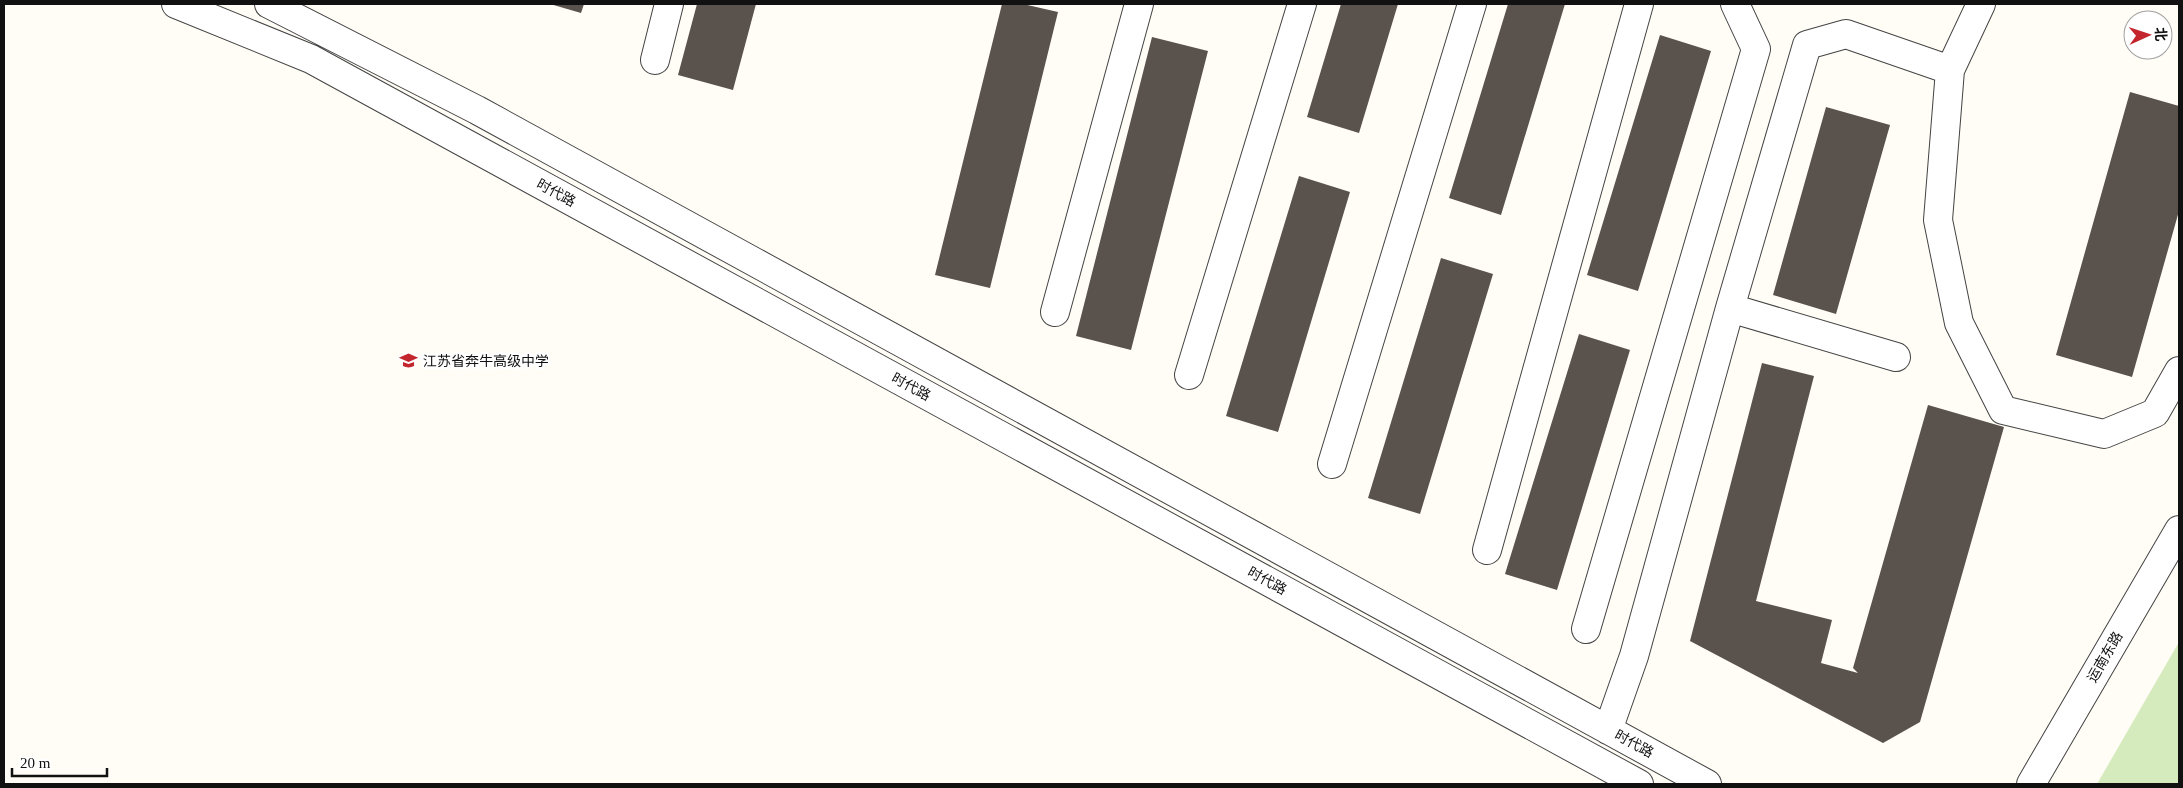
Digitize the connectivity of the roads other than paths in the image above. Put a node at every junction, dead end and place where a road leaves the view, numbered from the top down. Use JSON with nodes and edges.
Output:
{"nodes":[{"id":1,"x":176,"y":4,"type":"edge"},
{"id":2,"x":269,"y":4,"type":"edge"},
{"id":3,"x":669,"y":4,"type":"edge"},
{"id":4,"x":1139,"y":4,"type":"edge"},
{"id":5,"x":1302,"y":4,"type":"edge"},
{"id":6,"x":1472,"y":4,"type":"edge"},
{"id":7,"x":1639,"y":4,"type":"edge"},
{"id":8,"x":1736,"y":4,"type":"edge"},
{"id":9,"x":1981,"y":4,"type":"edge"},
{"id":10,"x":655,"y":60,"type":"dead end"},
{"id":11,"x":1950,"y":70,"type":"junction"},
{"id":12,"x":1730,"y":308,"type":"junction"},
{"id":13,"x":1055,"y":312,"type":"dead end"},
{"id":14,"x":1896,"y":357,"type":"dead end"},
{"id":15,"x":2179,"y":371,"type":"edge"},
{"id":16,"x":1189,"y":375,"type":"dead end"},
{"id":17,"x":1332,"y":464,"type":"dead end"},
{"id":18,"x":2179,"y":530,"type":"edge"},
{"id":19,"x":1487,"y":550,"type":"dead end"},
{"id":20,"x":1586,"y":629,"type":"dead end"},
{"id":21,"x":1608,"y":730,"type":"junction"},
{"id":22,"x":1639,"y":784,"type":"edge"},
{"id":23,"x":1707,"y":784,"type":"edge"},
{"id":24,"x":2031,"y":784,"type":"edge"}],
"edges":[{"from":1,"to":22,"type":"street","name":"时代路"},
{"from":2,"to":21,"type":"street","name":"时代路"},
{"from":3,"to":10,"type":"street"},
{"from":4,"to":13,"type":"street"},
{"from":5,"to":16,"type":"street"},
{"from":6,"to":17,"type":"street"},
{"from":7,"to":19,"type":"street"},
{"from":8,"to":20,"type":"street"},
{"from":9,"to":11,"type":"street"},
{"from":11,"to":12,"type":"street"},
{"from":11,"to":15,"type":"street"},
{"from":12,"to":14,"type":"street"},
{"from":12,"to":21,"type":"street"},
{"from":18,"to":24,"type":"street","name":"运南东路"},
{"from":21,"to":23,"type":"street","name":"时代路"}]}
